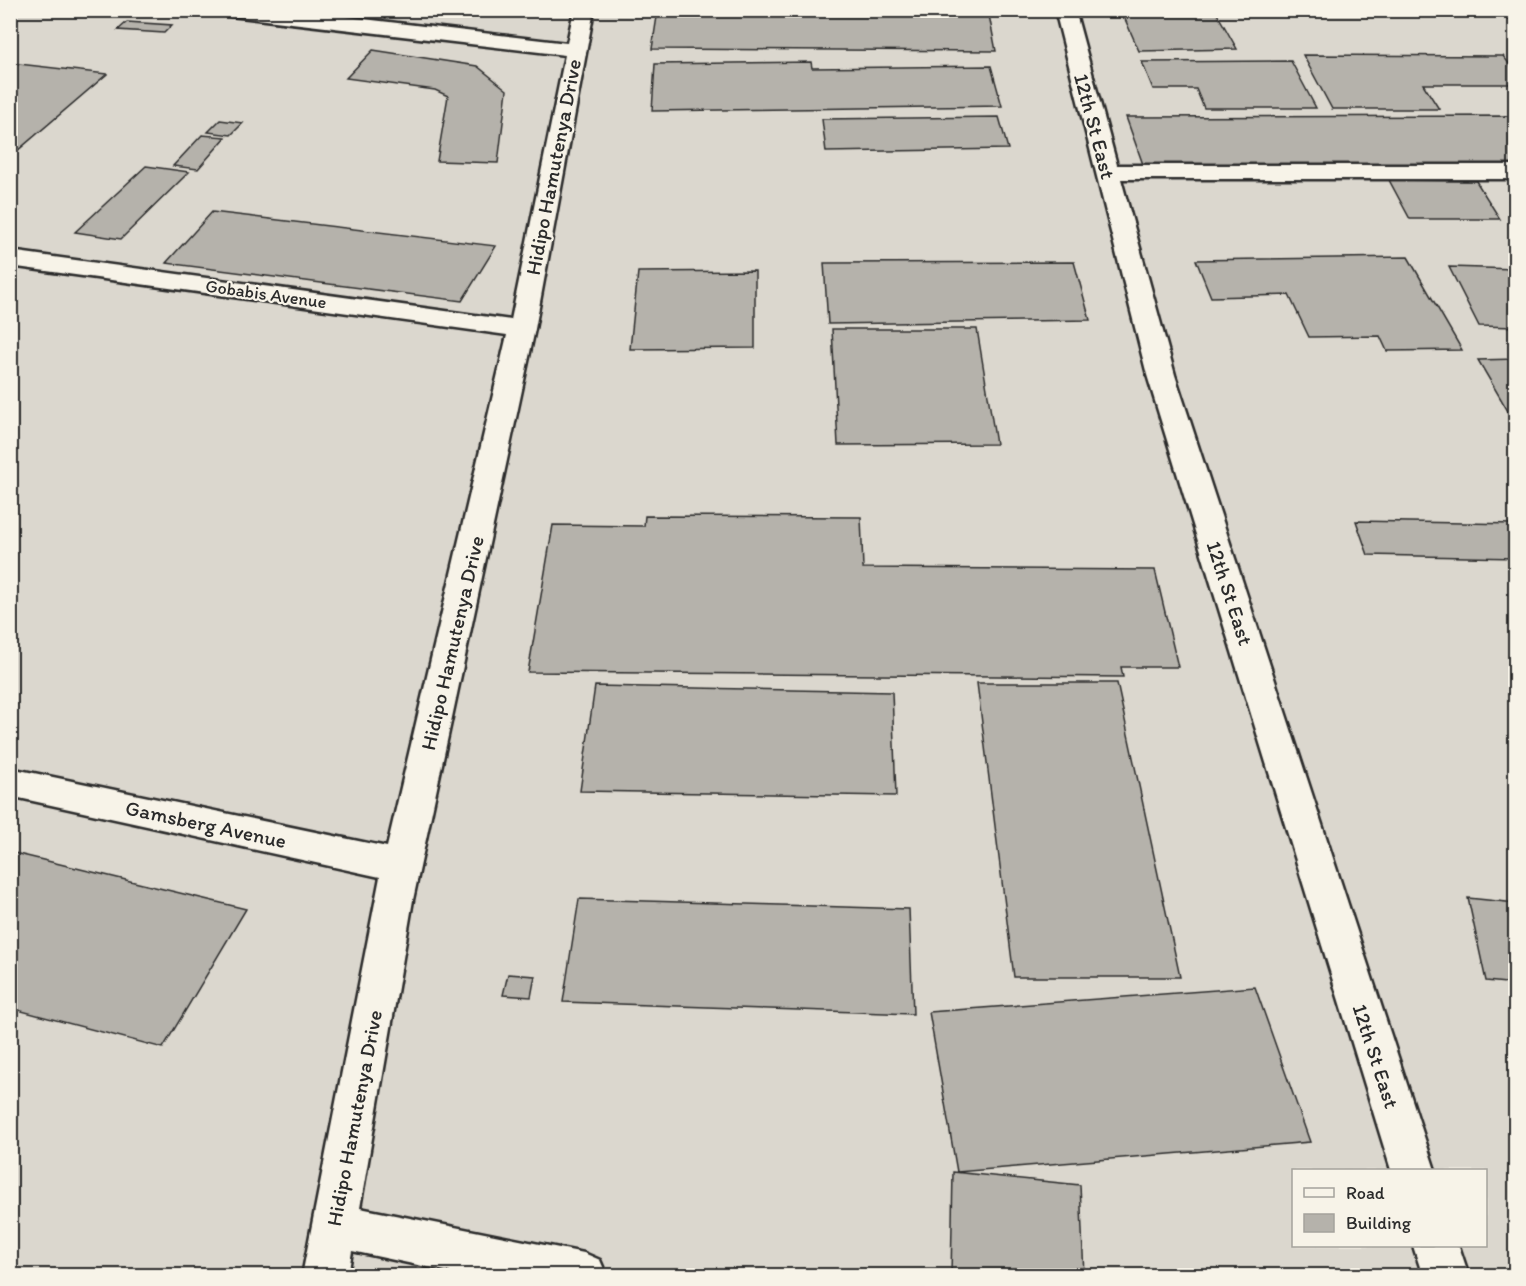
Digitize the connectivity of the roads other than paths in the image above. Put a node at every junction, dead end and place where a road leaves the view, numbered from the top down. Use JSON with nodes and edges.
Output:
{"nodes":[{"id":1,"x":231,"y":10,"type":"edge"},
{"id":2,"x":584,"y":10,"type":"edge"},
{"id":3,"x":1065,"y":10,"type":"edge"},
{"id":4,"x":576,"y":50,"type":"junction"},
{"id":5,"x":1108,"y":172,"type":"junction"},
{"id":6,"x":1515,"y":172,"type":"edge"},
{"id":7,"x":10,"y":258,"type":"edge"},
{"id":8,"x":522,"y":329,"type":"junction"},
{"id":9,"x":10,"y":782,"type":"edge"},
{"id":10,"x":402,"y":866,"type":"junction"},
{"id":11,"x":1413,"y":1169,"type":"edge"},
{"id":12,"x":334,"y":1225,"type":"junction"},
{"id":13,"x":1437,"y":1247,"type":"edge"},
{"id":14,"x":325,"y":1275,"type":"edge"},
{"id":15,"x":584,"y":1275,"type":"edge"},
{"id":16,"x":1446,"y":1275,"type":"edge"}],
"edges":[{"from":1,"to":4,"type":"street"},
{"from":2,"to":4,"type":"street","name":"Hidipo Hamutenya Drive"},
{"from":3,"to":5,"type":"street","name":"12th St East"},
{"from":4,"to":8,"type":"street","name":"Hidipo Hamutenya Drive"},
{"from":5,"to":6,"type":"street"},
{"from":5,"to":11,"type":"street","name":"12th St East"},
{"from":7,"to":8,"type":"street","name":"Gobabis Avenue"},
{"from":8,"to":10,"type":"street","name":"Hidipo Hamutenya Drive"},
{"from":9,"to":10,"type":"street","name":"Gamsberg Avenue"},
{"from":10,"to":12,"type":"street","name":"Hidipo Hamutenya Drive"},
{"from":12,"to":14,"type":"street","name":"Hidipo Hamutenya Drive"},
{"from":12,"to":15,"type":"street"},
{"from":13,"to":16,"type":"street"}]}
